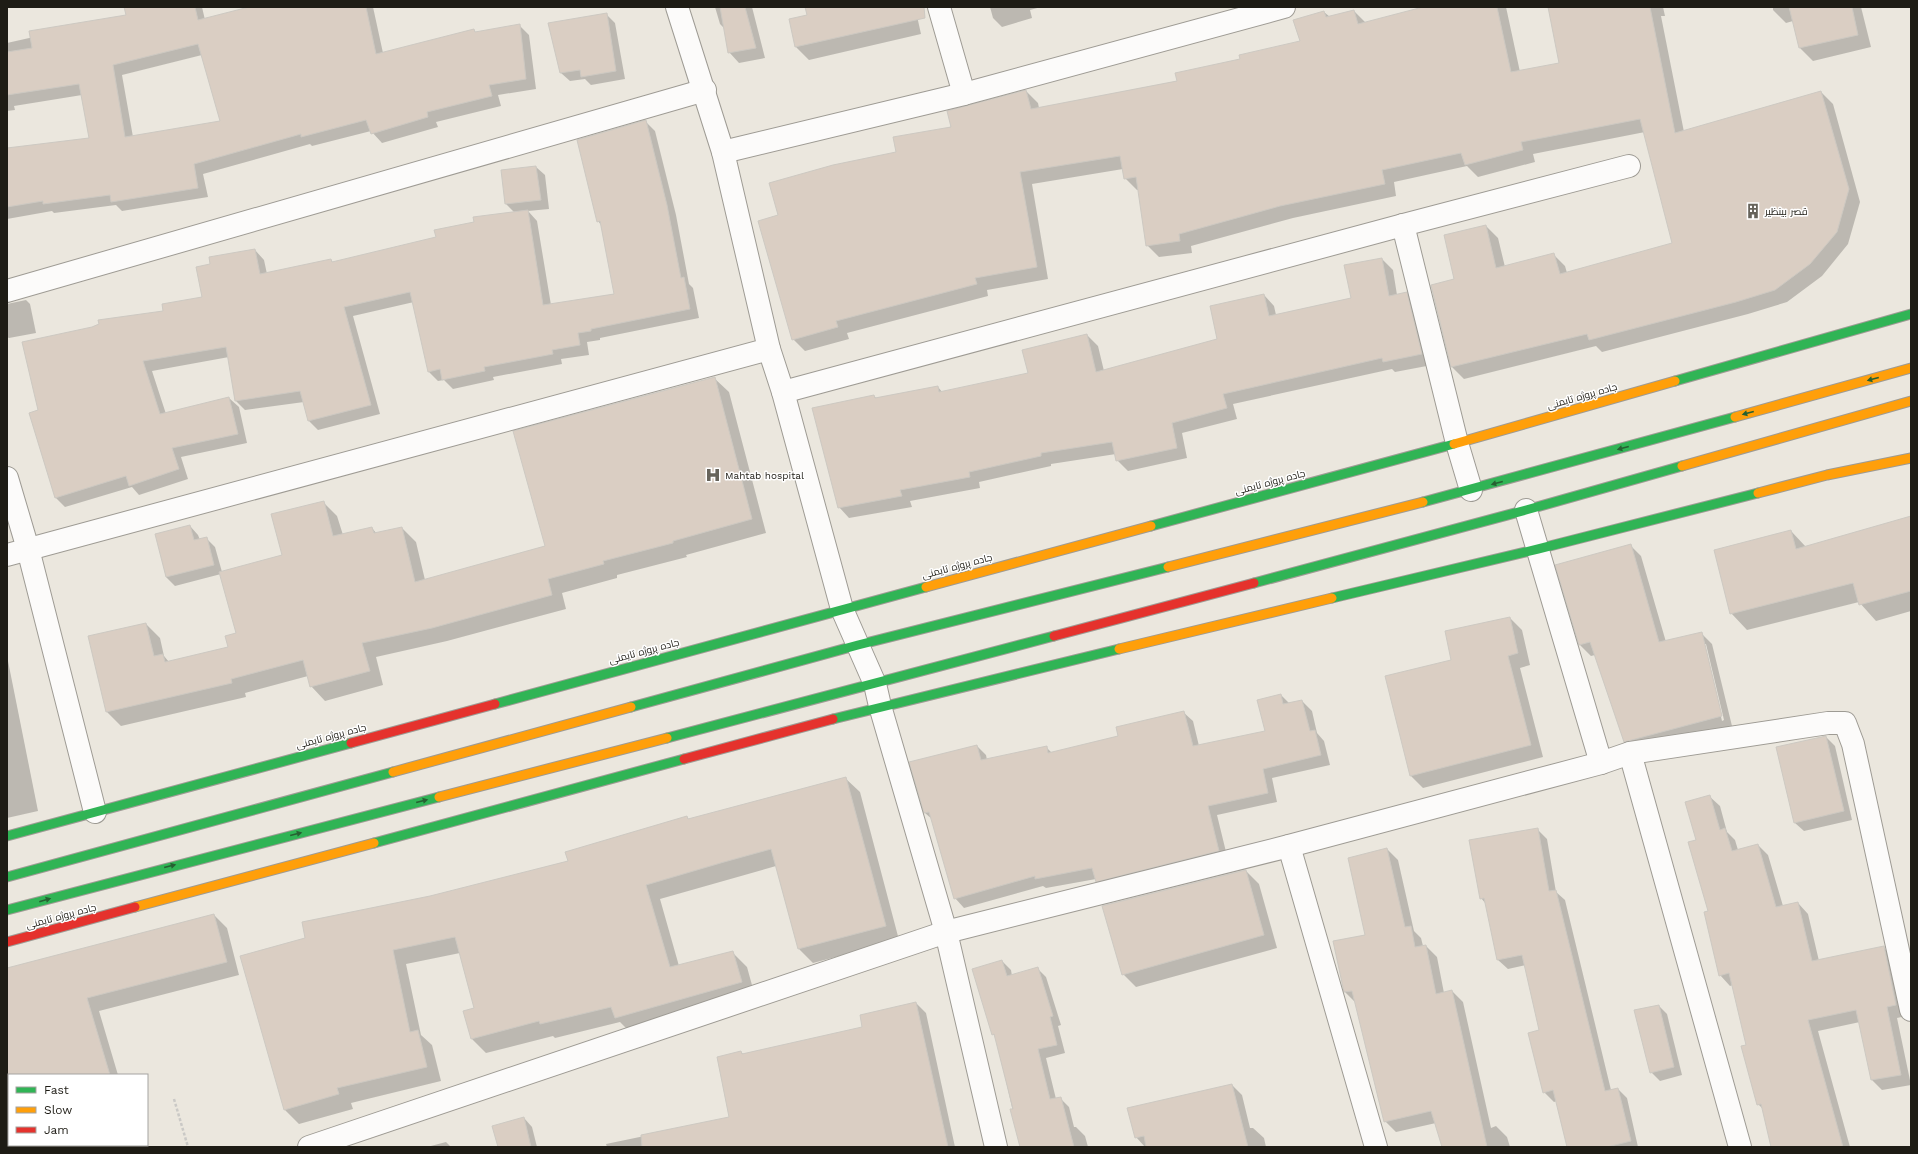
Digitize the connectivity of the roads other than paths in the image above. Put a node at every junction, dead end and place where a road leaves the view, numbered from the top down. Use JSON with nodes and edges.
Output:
{"nodes":[{"id":1,"x":678,"y":7,"type":"edge"},
{"id":2,"x":939,"y":7,"type":"edge"},
{"id":3,"x":1278,"y":8,"type":"edge"},
{"id":4,"x":705,"y":90,"type":"junction"},
{"id":5,"x":964,"y":94,"type":"junction"},
{"id":6,"x":723,"y":152,"type":"junction"},
{"id":7,"x":1629,"y":166,"type":"dead end"},
{"id":8,"x":1403,"y":225,"type":"junction"},
{"id":9,"x":7,"y":291,"type":"edge"},
{"id":10,"x":1911,"y":314,"type":"edge"},
{"id":11,"x":769,"y":349,"type":"junction"},
{"id":12,"x":1911,"y":368,"type":"edge"},
{"id":13,"x":783,"y":392,"type":"junction"},
{"id":14,"x":1911,"y":401,"type":"edge"},
{"id":15,"x":1457,"y":443,"type":"junction"},
{"id":16,"x":1911,"y":458,"type":"edge"},
{"id":17,"x":7,"y":478,"type":"edge"},
{"id":18,"x":1471,"y":490,"type":"junction"},
{"id":19,"x":1526,"y":510,"type":"junction"},
{"id":20,"x":1538,"y":548,"type":"junction"},
{"id":21,"x":28,"y":549,"type":"junction"},
{"id":22,"x":7,"y":555,"type":"edge"},
{"id":23,"x":842,"y":609,"type":"junction"},
{"id":24,"x":858,"y":645,"type":"junction"},
{"id":25,"x":875,"y":684,"type":"junction"},
{"id":26,"x":880,"y":706,"type":"junction"},
{"id":27,"x":1630,"y":753,"type":"junction"},
{"id":28,"x":1601,"y":763,"type":"junction"},
{"id":29,"x":95,"y":812,"type":"junction"},
{"id":30,"x":7,"y":836,"type":"edge"},
{"id":31,"x":1289,"y":846,"type":"junction"},
{"id":32,"x":7,"y":877,"type":"edge"},
{"id":33,"x":7,"y":910,"type":"edge"},
{"id":34,"x":946,"y":932,"type":"junction"},
{"id":35,"x":7,"y":942,"type":"edge"},
{"id":36,"x":1911,"y":1010,"type":"edge"},
{"id":37,"x":309,"y":1147,"type":"edge"},
{"id":38,"x":996,"y":1147,"type":"edge"},
{"id":39,"x":1376,"y":1147,"type":"edge"},
{"id":40,"x":1740,"y":1147,"type":"edge"}],
"edges":[{"from":1,"to":4,"type":"street"},
{"from":2,"to":5,"type":"street"},
{"from":3,"to":5,"type":"street"},
{"from":4,"to":6,"type":"street"},
{"from":4,"to":9,"type":"street"},
{"from":5,"to":6,"type":"street"},
{"from":6,"to":11,"type":"street"},
{"from":7,"to":8,"type":"street"},
{"from":8,"to":13,"type":"street"},
{"from":8,"to":15,"type":"street"},
{"from":10,"to":15,"type":"street","name":"جاده پروژه تایمنی"},
{"from":11,"to":13,"type":"street"},
{"from":11,"to":21,"type":"street"},
{"from":12,"to":18,"type":"street","one_way":true},
{"from":13,"to":23,"type":"street"},
{"from":14,"to":19,"type":"street","name":"جاده پروژه تایمنی"},
{"from":15,"to":18,"type":"street"},
{"from":15,"to":23,"type":"street","name":"جاده پروژه تایمنی"},
{"from":16,"to":20,"type":"street","name":"جاده پروژه تایمنی"},
{"from":17,"to":21,"type":"street"},
{"from":18,"to":24,"type":"street"},
{"from":19,"to":20,"type":"street"},
{"from":19,"to":25,"type":"street","name":"جاده پروژه تایمنی"},
{"from":20,"to":26,"type":"street","name":"جاده پروژه تایمنی"},
{"from":20,"to":28,"type":"street"},
{"from":21,"to":22,"type":"street"},
{"from":21,"to":29,"type":"street"},
{"from":23,"to":24,"type":"street"},
{"from":23,"to":29,"type":"street","name":"جاده پروژه تایمنی"},
{"from":24,"to":25,"type":"street"},
{"from":24,"to":32,"type":"street"},
{"from":25,"to":26,"type":"street"},
{"from":33,"to":25,"type":"street","name":"جاده پروژه تایمنی","one_way":true},
{"from":26,"to":34,"type":"street"},
{"from":26,"to":35,"type":"street","name":"جاده پروژه تایمنی"},
{"from":27,"to":28,"type":"street"},
{"from":27,"to":36,"type":"street"},
{"from":27,"to":40,"type":"street"},
{"from":28,"to":31,"type":"street"},
{"from":29,"to":30,"type":"street","name":"جاده پروژه تایمنی"},
{"from":31,"to":34,"type":"street"},
{"from":31,"to":39,"type":"street"},
{"from":34,"to":37,"type":"street"},
{"from":34,"to":38,"type":"street"}]}
